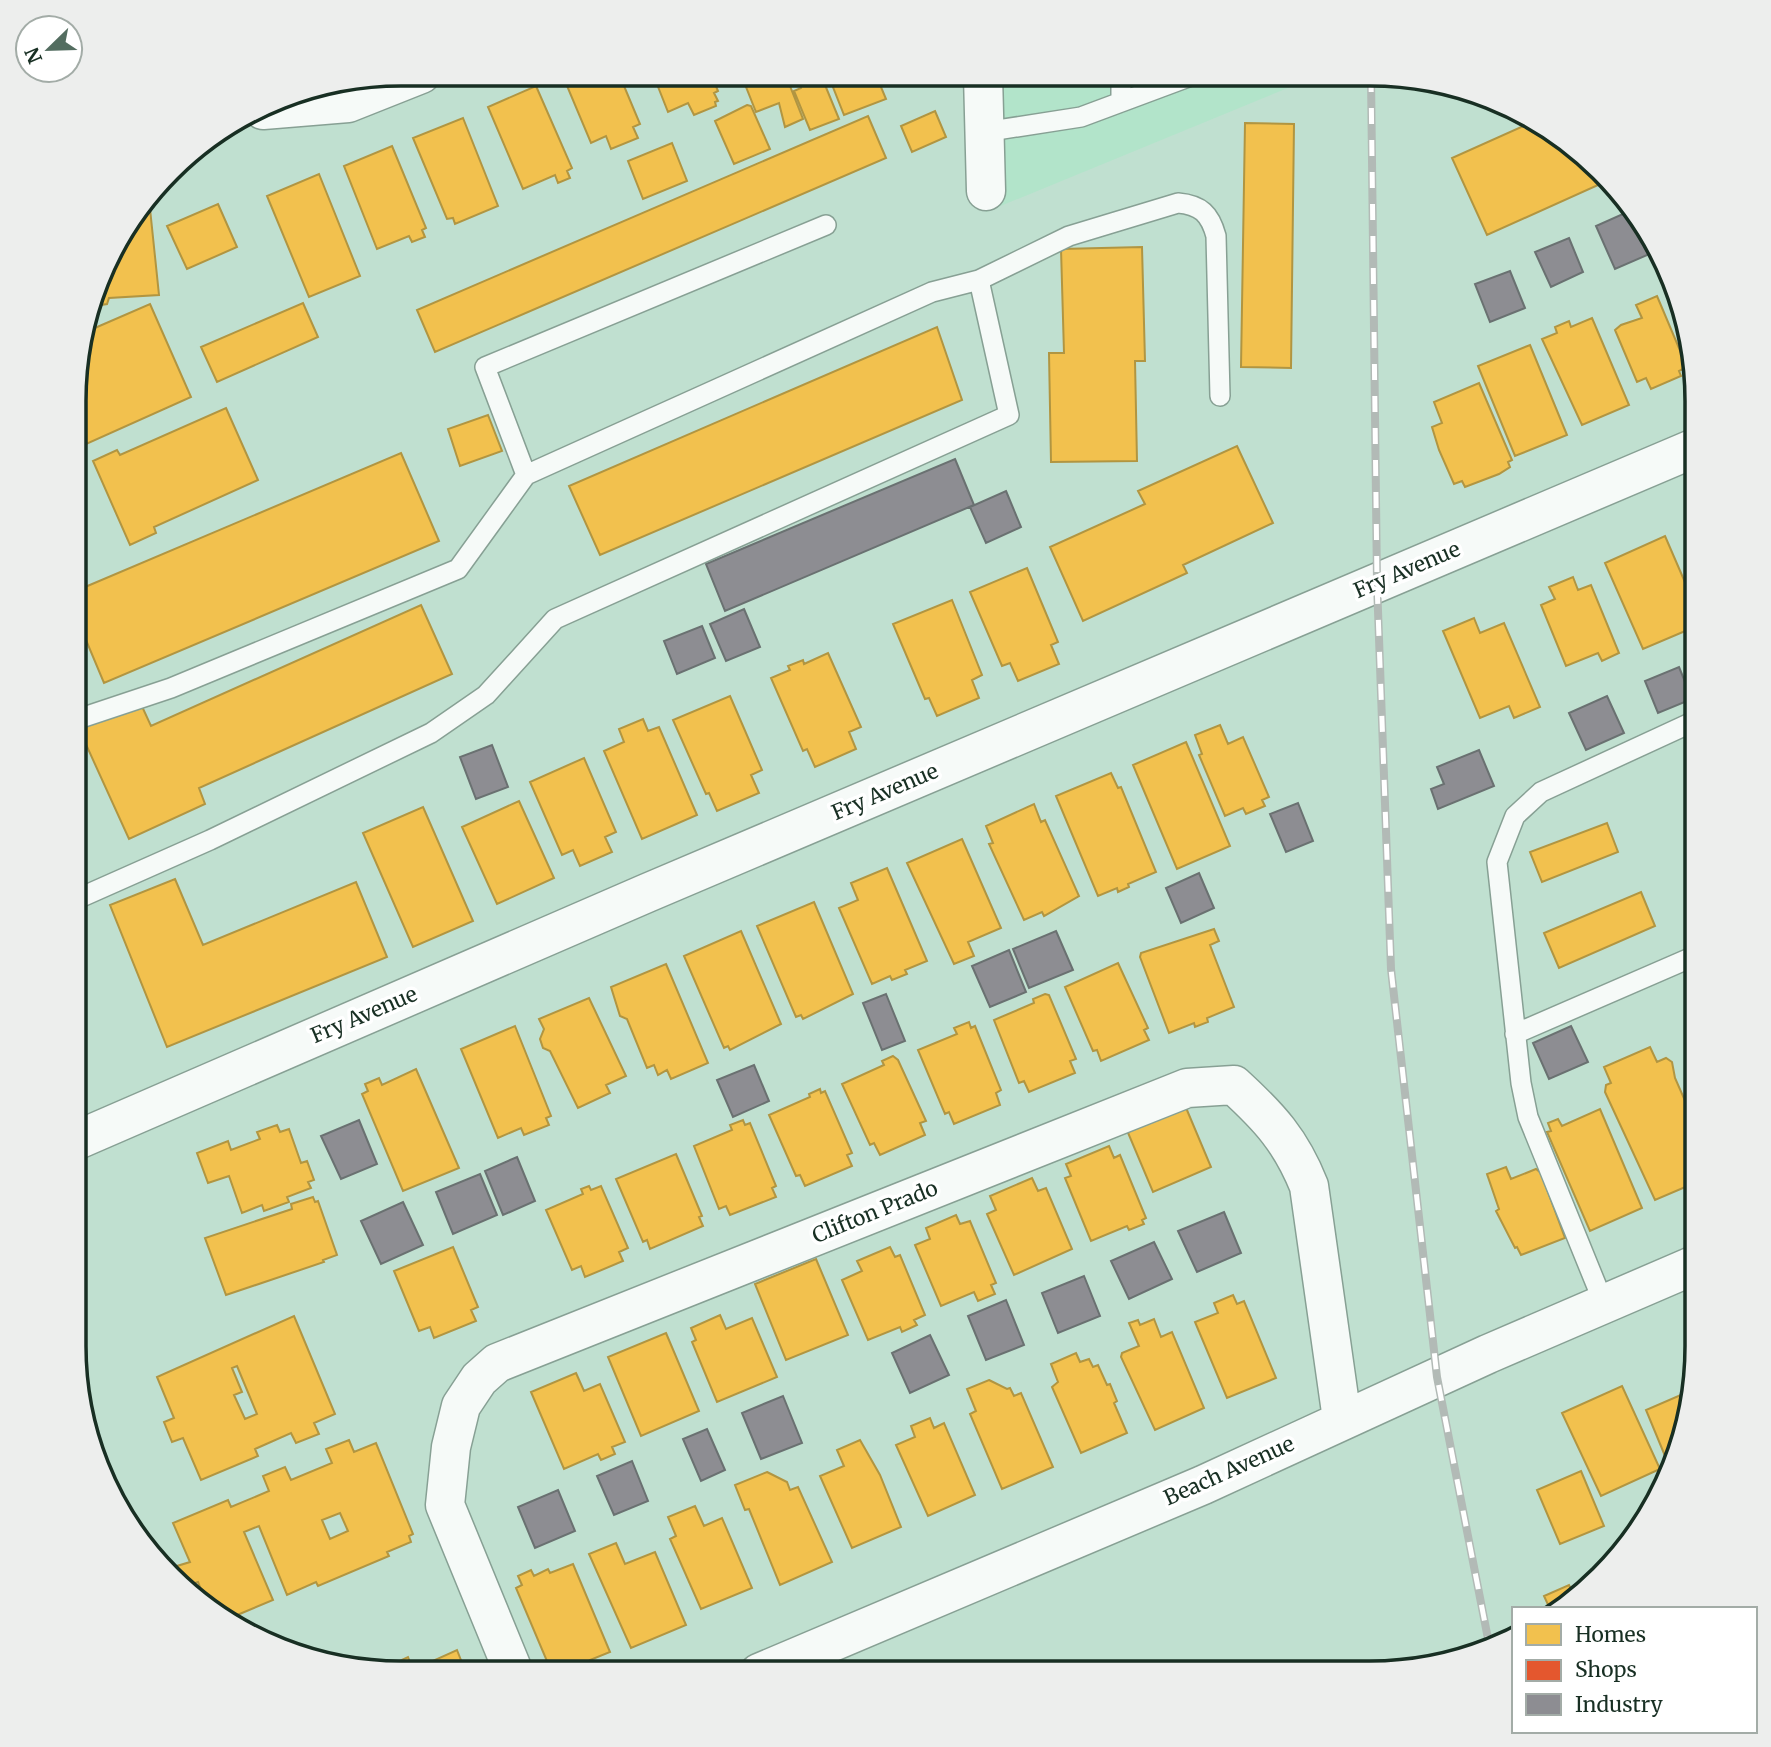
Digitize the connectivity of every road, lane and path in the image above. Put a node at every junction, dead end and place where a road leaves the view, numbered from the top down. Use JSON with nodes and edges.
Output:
{"nodes":[{"id":1,"x":391,"y":86,"type":"edge"},
{"id":2,"x":983,"y":86,"type":"edge"},
{"id":3,"x":1121,"y":86,"type":"edge"},
{"id":4,"x":1164,"y":86,"type":"edge"},
{"id":5,"x":1121,"y":102,"type":"junction"},
{"id":6,"x":285,"y":108,"type":"edge"},
{"id":7,"x":984,"y":132,"type":"junction"},
{"id":8,"x":986,"y":191,"type":"dead end"},
{"id":9,"x":826,"y":225,"type":"dead end"},
{"id":10,"x":979,"y":280,"type":"junction"},
{"id":11,"x":1220,"y":396,"type":"dead end"},
{"id":12,"x":1685,"y":452,"type":"edge"},
{"id":13,"x":526,"y":475,"type":"junction"},
{"id":14,"x":86,"y":716,"type":"edge"},
{"id":15,"x":1685,"y":726,"type":"edge"},
{"id":16,"x":86,"y":895,"type":"edge"},
{"id":17,"x":1685,"y":960,"type":"edge"},
{"id":18,"x":1515,"y":1034,"type":"junction"},
{"id":19,"x":86,"y":1136,"type":"edge"},
{"id":20,"x":1685,"y":1269,"type":"edge"},
{"id":21,"x":1604,"y":1304,"type":"junction"},
{"id":22,"x":1342,"y":1419,"type":"junction"},
{"id":23,"x":509,"y":1661,"type":"edge"},
{"id":24,"x":787,"y":1661,"type":"edge"}],
"edges":[{"from":1,"to":6,"type":"street"},
{"from":2,"to":7,"type":"street"},
{"from":3,"to":5,"type":"lane"},
{"from":4,"to":5,"type":"lane"},
{"from":5,"to":7,"type":"lane"},
{"from":7,"to":8,"type":"street"},
{"from":9,"to":13,"type":"lane"},
{"from":10,"to":11,"type":"lane"},
{"from":10,"to":13,"type":"lane"},
{"from":10,"to":16,"type":"lane"},
{"from":12,"to":19,"type":"street","name":"Fry Avenue"},
{"from":13,"to":14,"type":"lane"},
{"from":15,"to":18,"type":"lane"},
{"from":17,"to":18,"type":"lane"},
{"from":18,"to":21,"type":"lane"},
{"from":20,"to":21,"type":"street","name":"Beach Avenue"},
{"from":21,"to":22,"type":"street","name":"Beach Avenue"},
{"from":22,"to":23,"type":"street","name":"Clifton Prado"},
{"from":22,"to":24,"type":"street","name":"Beach Avenue"}]}
